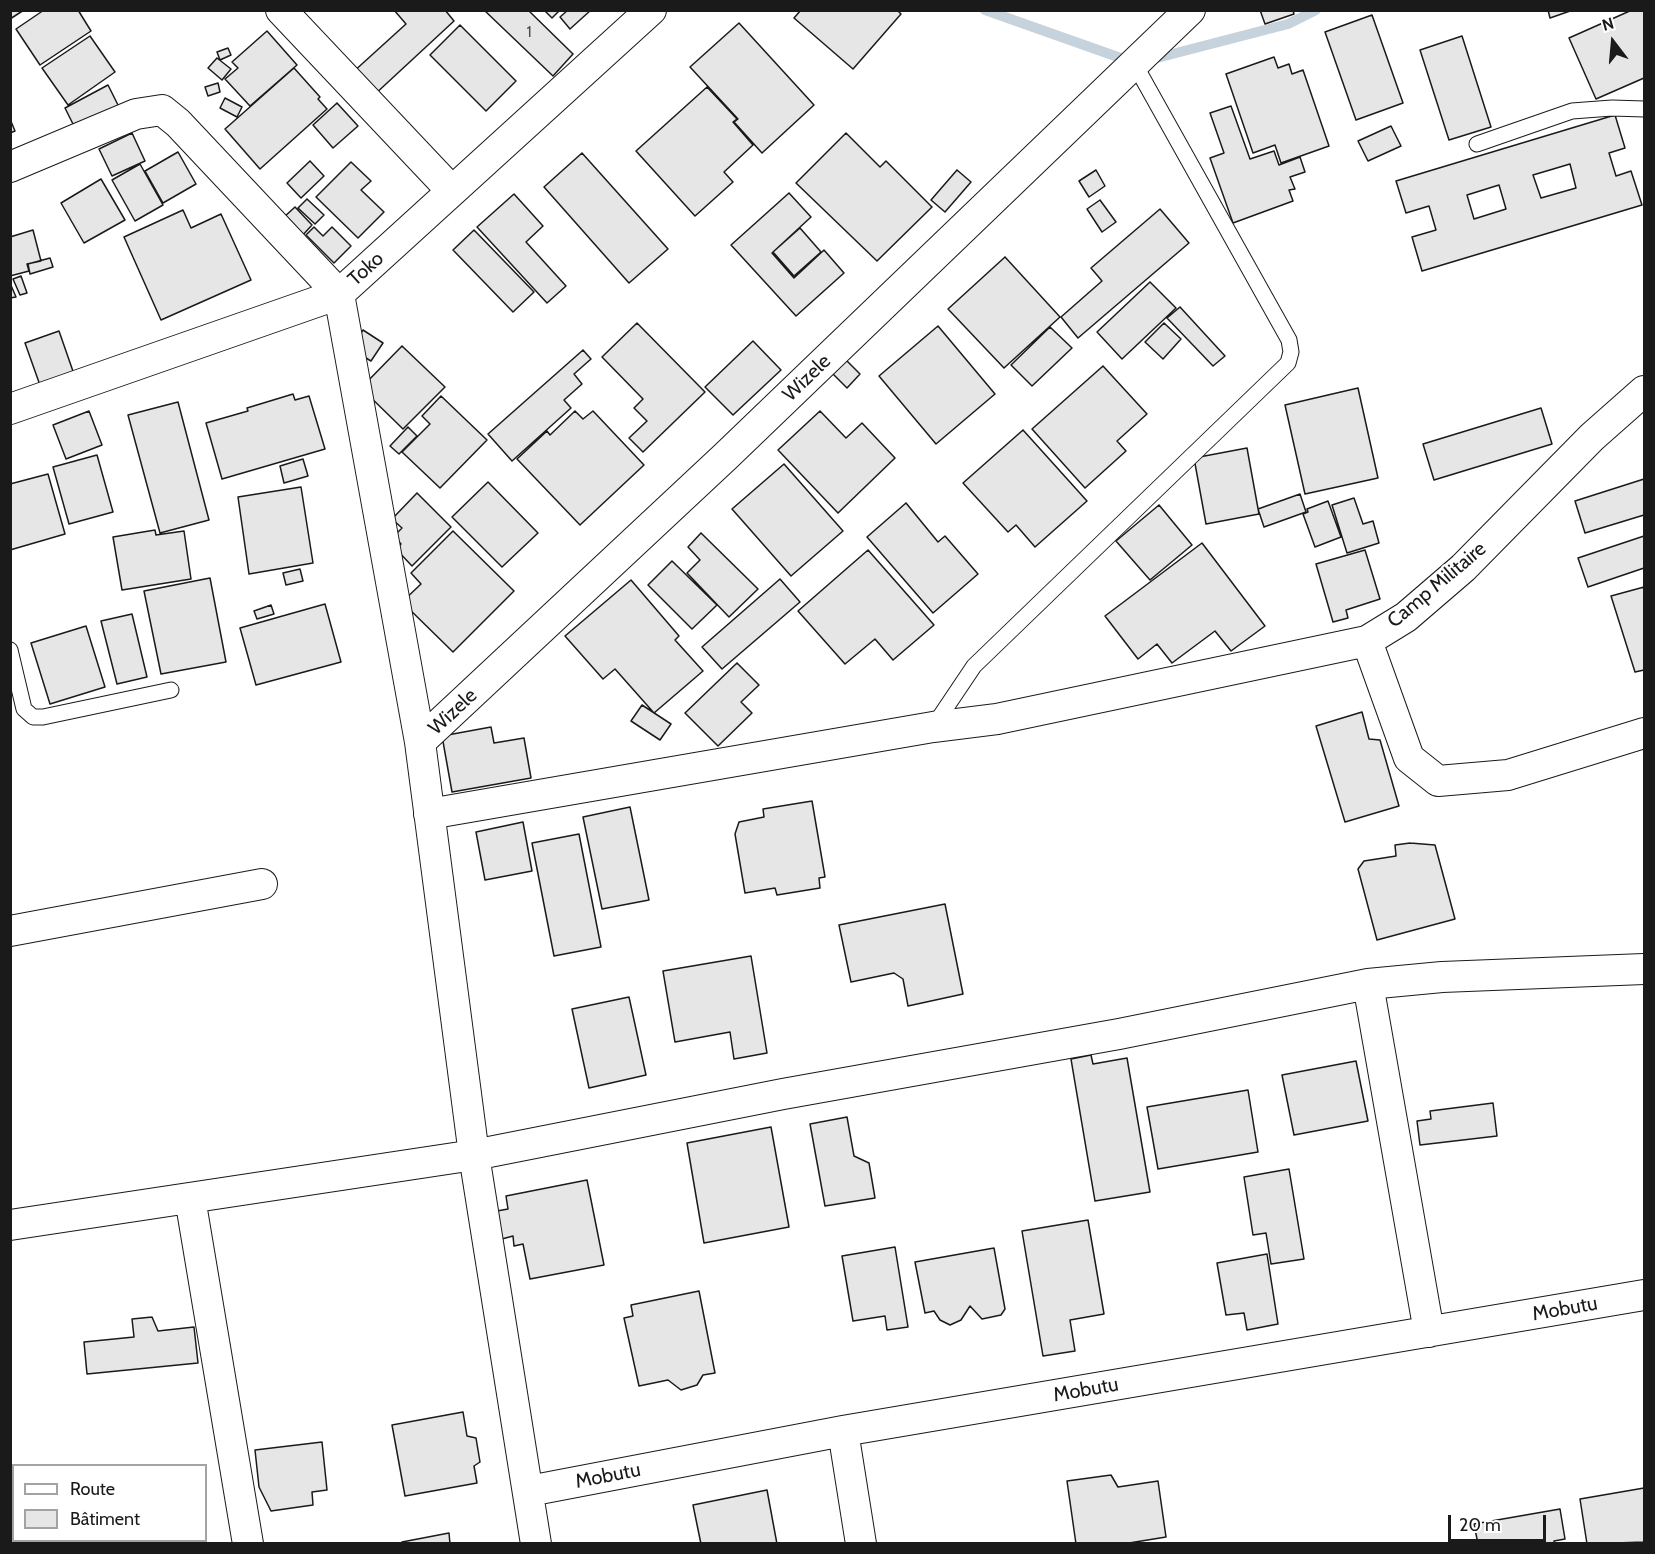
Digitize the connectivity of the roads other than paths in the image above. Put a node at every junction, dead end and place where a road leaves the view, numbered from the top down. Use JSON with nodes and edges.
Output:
{"nodes":[{"id":1,"x":281,"y":10,"type":"edge"},
{"id":2,"x":651,"y":10,"type":"edge"},
{"id":3,"x":1190,"y":10,"type":"edge"},
{"id":4,"x":1134,"y":63,"type":"junction"},
{"id":5,"x":1644,"y":109,"type":"edge"},
{"id":6,"x":1477,"y":144,"type":"dead end"},
{"id":7,"x":10,"y":167,"type":"edge"},
{"id":8,"x":452,"y":191,"type":"junction"},
{"id":9,"x":339,"y":294,"type":"junction"},
{"id":10,"x":1644,"y":391,"type":"edge"},
{"id":11,"x":10,"y":409,"type":"edge"},
{"id":12,"x":1367,"y":640,"type":"junction"},
{"id":13,"x":10,"y":650,"type":"edge"},
{"id":14,"x":171,"y":690,"type":"dead end"},
{"id":15,"x":933,"y":727,"type":"junction"},
{"id":16,"x":1644,"y":733,"type":"edge"},
{"id":17,"x":420,"y":742,"type":"junction"},
{"id":18,"x":429,"y":814,"type":"junction"},
{"id":19,"x":262,"y":884,"type":"dead end"},
{"id":20,"x":10,"y":931,"type":"edge"},
{"id":21,"x":1644,"y":969,"type":"edge"},
{"id":22,"x":1368,"y":984,"type":"junction"},
{"id":23,"x":474,"y":1155,"type":"junction"},
{"id":24,"x":190,"y":1198,"type":"junction"},
{"id":25,"x":10,"y":1225,"type":"edge"},
{"id":26,"x":1644,"y":1295,"type":"edge"},
{"id":27,"x":1429,"y":1332,"type":"junction"},
{"id":28,"x":843,"y":1431,"type":"junction"},
{"id":29,"x":529,"y":1491,"type":"junction"},
{"id":30,"x":248,"y":1544,"type":"edge"},
{"id":31,"x":536,"y":1544,"type":"edge"},
{"id":32,"x":861,"y":1544,"type":"edge"}],
"edges":[{"from":1,"to":8,"type":"street"},
{"from":2,"to":8,"type":"street","name":"Toko"},
{"from":3,"to":4,"type":"street","name":"Wizele"},
{"from":4,"to":15,"type":"lane"},
{"from":4,"to":17,"type":"street","name":"Wizele"},
{"from":5,"to":6,"type":"lane"},
{"from":7,"to":9,"type":"street"},
{"from":8,"to":9,"type":"street","name":"Toko"},
{"from":9,"to":11,"type":"street","name":"Toko"},
{"from":9,"to":17,"type":"street"},
{"from":10,"to":12,"type":"street","name":"Camp Militaire"},
{"from":12,"to":15,"type":"street"},
{"from":12,"to":16,"type":"street","name":"Camp Militaire"},
{"from":13,"to":14,"type":"lane"},
{"from":15,"to":18,"type":"street"},
{"from":17,"to":18,"type":"street"},
{"from":18,"to":23,"type":"street"},
{"from":19,"to":20,"type":"street"},
{"from":21,"to":22,"type":"street"},
{"from":22,"to":23,"type":"street"},
{"from":22,"to":27,"type":"street"},
{"from":23,"to":24,"type":"street"},
{"from":23,"to":29,"type":"street"},
{"from":24,"to":25,"type":"street"},
{"from":24,"to":30,"type":"street"},
{"from":26,"to":27,"type":"street","name":"Mobutu"},
{"from":27,"to":28,"type":"street","name":"Mobutu"},
{"from":28,"to":29,"type":"street","name":"Mobutu"},
{"from":28,"to":32,"type":"street"},
{"from":29,"to":31,"type":"street"}]}
